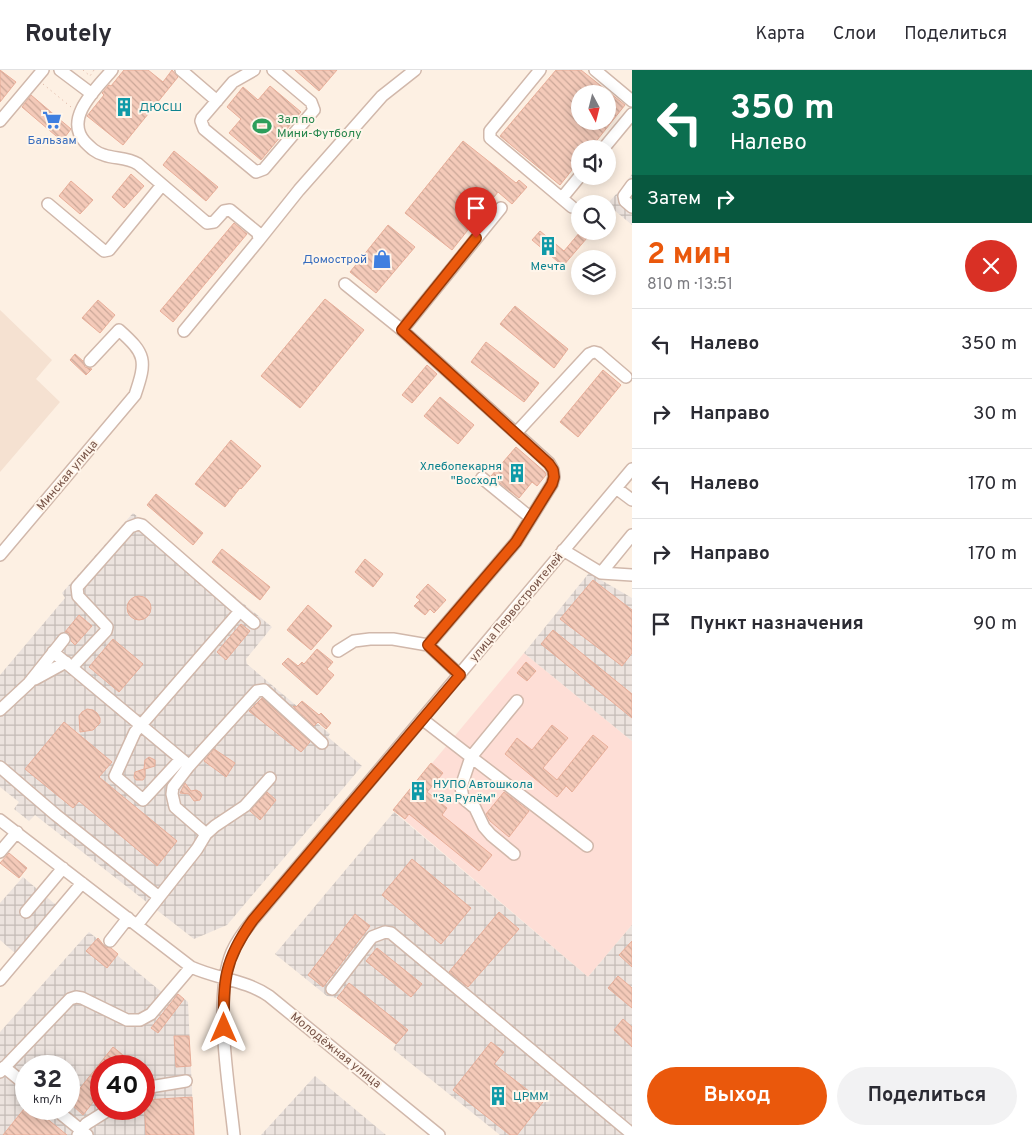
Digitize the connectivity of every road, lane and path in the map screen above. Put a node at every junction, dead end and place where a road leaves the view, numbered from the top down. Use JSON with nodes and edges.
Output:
{"nodes":[{"id":1,"x":60,"y":70,"type":"edge"},
{"id":2,"x":94,"y":70,"type":"edge"},
{"id":3,"x":112,"y":70,"type":"edge"},
{"id":4,"x":181,"y":70,"type":"edge"},
{"id":5,"x":254,"y":70,"type":"edge"},
{"id":6,"x":273,"y":70,"type":"edge"},
{"id":7,"x":415,"y":70,"type":"edge"},
{"id":8,"x":540,"y":70,"type":"edge"},
{"id":9,"x":595,"y":70,"type":"edge"},
{"id":10,"x":84,"y":71,"type":"edge"},
{"id":11,"x":39,"y":74,"type":"edge"},
{"id":12,"x":92,"y":94,"type":"junction"},
{"id":13,"x":217,"y":101,"type":"junction"},
{"id":14,"x":632,"y":101,"type":"edge"},
{"id":15,"x":76,"y":111,"type":"dead end"},
{"id":16,"x":632,"y":114,"type":"edge"},
{"id":17,"x":0,"y":121,"type":"edge"},
{"id":18,"x":610,"y":140,"type":"edge"},
{"id":19,"x":162,"y":185,"type":"junction"},
{"id":20,"x":573,"y":185,"type":"edge"},
{"id":21,"x":632,"y":185,"type":"edge"},
{"id":22,"x":562,"y":198,"type":"junction"},
{"id":23,"x":48,"y":204,"type":"dead end"},
{"id":24,"x":571,"y":206,"type":"edge"},
{"id":25,"x":632,"y":207,"type":"edge"},
{"id":26,"x":501,"y":208,"type":"dead end"},
{"id":27,"x":259,"y":240,"type":"junction"},
{"id":28,"x":346,"y":284,"type":"dead end"},
{"id":29,"x":402,"y":330,"type":"junction"},
{"id":30,"x":184,"y":331,"type":"dead end"},
{"id":31,"x":90,"y":361,"type":"dead end"},
{"id":32,"x":626,"y":376,"type":"dead end"},
{"id":33,"x":516,"y":433,"type":"junction"},
{"id":34,"x":632,"y":468,"type":"edge"},
{"id":35,"x":482,"y":478,"type":"dead end"},
{"id":36,"x":616,"y":488,"type":"junction"},
{"id":37,"x":632,"y":500,"type":"edge"},
{"id":38,"x":531,"y":518,"type":"junction"},
{"id":39,"x":632,"y":536,"type":"edge"},
{"id":40,"x":563,"y":550,"type":"junction"},
{"id":41,"x":0,"y":555,"type":"edge"},
{"id":42,"x":601,"y":572,"type":"junction"},
{"id":43,"x":632,"y":575,"type":"edge"},
{"id":44,"x":240,"y":611,"type":"junction"},
{"id":45,"x":254,"y":623,"type":"dead end"},
{"id":46,"x":64,"y":639,"type":"dead end"},
{"id":47,"x":428,"y":645,"type":"junction"},
{"id":48,"x":338,"y":651,"type":"dead end"},
{"id":49,"x":54,"y":652,"type":"junction"},
{"id":50,"x":69,"y":665,"type":"junction"},
{"id":51,"x":460,"y":675,"type":"junction"},
{"id":52,"x":29,"y":683,"type":"junction"},
{"id":53,"x":517,"y":701,"type":"dead end"},
{"id":54,"x":0,"y":710,"type":"edge"},
{"id":55,"x":422,"y":719,"type":"junction"},
{"id":56,"x":141,"y":725,"type":"junction"},
{"id":57,"x":322,"y":743,"type":"dead end"},
{"id":58,"x":471,"y":756,"type":"junction"},
{"id":59,"x":185,"y":762,"type":"junction"},
{"id":60,"x":0,"y":767,"type":"edge"},
{"id":61,"x":175,"y":774,"type":"junction"},
{"id":62,"x":270,"y":778,"type":"dead end"},
{"id":63,"x":0,"y":820,"type":"edge"},
{"id":64,"x":17,"y":832,"type":"junction"},
{"id":65,"x":206,"y":834,"type":"junction"},
{"id":66,"x":587,"y":846,"type":"dead end"},
{"id":67,"x":0,"y":852,"type":"edge"},
{"id":68,"x":514,"y":854,"type":"dead end"},
{"id":69,"x":63,"y":868,"type":"junction"},
{"id":70,"x":82,"y":883,"type":"junction"},
{"id":71,"x":159,"y":897,"type":"junction"},
{"id":72,"x":26,"y":912,"type":"dead end"},
{"id":73,"x":132,"y":922,"type":"junction"},
{"id":74,"x":110,"y":940,"type":"dead end"},
{"id":75,"x":191,"y":968,"type":"junction"},
{"id":76,"x":225,"y":979,"type":"junction"},
{"id":77,"x":0,"y":980,"type":"edge"},
{"id":78,"x":332,"y":989,"type":"dead end"},
{"id":79,"x":2,"y":1069,"type":"edge"},
{"id":80,"x":15,"y":1078,"type":"edge"},
{"id":81,"x":186,"y":1081,"type":"dead end"},
{"id":82,"x":155,"y":1086,"type":"edge"},
{"id":83,"x":67,"y":1120,"type":"edge"},
{"id":84,"x":92,"y":1120,"type":"edge"},
{"id":85,"x":82,"y":1133,"type":"edge"},
{"id":86,"x":632,"y":1134,"type":"edge"},
{"id":87,"x":234,"y":1135,"type":"edge"},
{"id":88,"x":439,"y":1135,"type":"edge"}],
"edges":[{"from":1,"to":12,"type":"street"},
{"from":2,"to":10,"type":"path"},
{"from":3,"to":12,"type":"street"},
{"from":4,"to":13,"type":"street"},
{"from":5,"to":13,"type":"street"},
{"from":6,"to":13,"type":"street"},
{"from":7,"to":27,"type":"street"},
{"from":8,"to":22,"type":"street"},
{"from":9,"to":14,"type":"street"},
{"from":11,"to":15,"type":"path"},
{"from":11,"to":17,"type":"street"},
{"from":12,"to":19,"type":"street"},
{"from":16,"to":18,"type":"street"},
{"from":19,"to":23,"type":"street"},
{"from":19,"to":27,"type":"street"},
{"from":20,"to":22,"type":"street"},
{"from":21,"to":25,"type":"street"},
{"from":22,"to":24,"type":"street"},
{"from":26,"to":29,"type":"street"},
{"from":27,"to":30,"type":"street"},
{"from":28,"to":29,"type":"street"},
{"from":29,"to":33,"type":"street"},
{"from":31,"to":41,"type":"street","name":"Минская улица"},
{"from":32,"to":33,"type":"street"},
{"from":33,"to":38,"type":"street"},
{"from":34,"to":36,"type":"street","name":"улица Первостроителей"},
{"from":35,"to":38,"type":"street"},
{"from":36,"to":37,"type":"street"},
{"from":36,"to":40,"type":"street","name":"улица Первостроителей"},
{"from":38,"to":47,"type":"street"},
{"from":39,"to":42,"type":"street"},
{"from":40,"to":42,"type":"street"},
{"from":40,"to":51,"type":"street","name":"улица Первостроителей"},
{"from":42,"to":43,"type":"street"},
{"from":44,"to":45,"type":"street"},
{"from":44,"to":50,"type":"street"},
{"from":44,"to":56,"type":"street"},
{"from":46,"to":49,"type":"street"},
{"from":47,"to":48,"type":"street"},
{"from":47,"to":51,"type":"street"},
{"from":49,"to":50,"type":"street"},
{"from":49,"to":52,"type":"street"},
{"from":50,"to":52,"type":"street"},
{"from":50,"to":56,"type":"street"},
{"from":51,"to":55,"type":"street","name":"улица Первостроителей"},
{"from":52,"to":54,"type":"street"},
{"from":53,"to":58,"type":"street"},
{"from":55,"to":58,"type":"street"},
{"from":55,"to":76,"type":"street","name":"улица Первостроителей"},
{"from":56,"to":59,"type":"street"},
{"from":56,"to":61,"type":"street"},
{"from":57,"to":59,"type":"street"},
{"from":58,"to":66,"type":"street"},
{"from":58,"to":68,"type":"street"},
{"from":59,"to":61,"type":"street"},
{"from":60,"to":71,"type":"street"},
{"from":61,"to":65,"type":"street"},
{"from":62,"to":65,"type":"street"},
{"from":63,"to":64,"type":"street"},
{"from":64,"to":67,"type":"street"},
{"from":64,"to":69,"type":"street"},
{"from":65,"to":71,"type":"street"},
{"from":69,"to":70,"type":"street"},
{"from":69,"to":72,"type":"street"},
{"from":70,"to":73,"type":"street"},
{"from":70,"to":77,"type":"street"},
{"from":71,"to":73,"type":"street"},
{"from":73,"to":74,"type":"street"},
{"from":73,"to":75,"type":"street"},
{"from":75,"to":76,"type":"street","name":"Молодёжная улица"},
{"from":75,"to":79,"type":"street"},
{"from":76,"to":87,"type":"street","name":"улица Первостроителей"},
{"from":76,"to":88,"type":"street","name":"Молодёжная улица"},
{"from":78,"to":86,"type":"street"},
{"from":79,"to":80,"type":"street"},
{"from":81,"to":82,"type":"street"},
{"from":83,"to":85,"type":"street"},
{"from":84,"to":85,"type":"street"}]}
